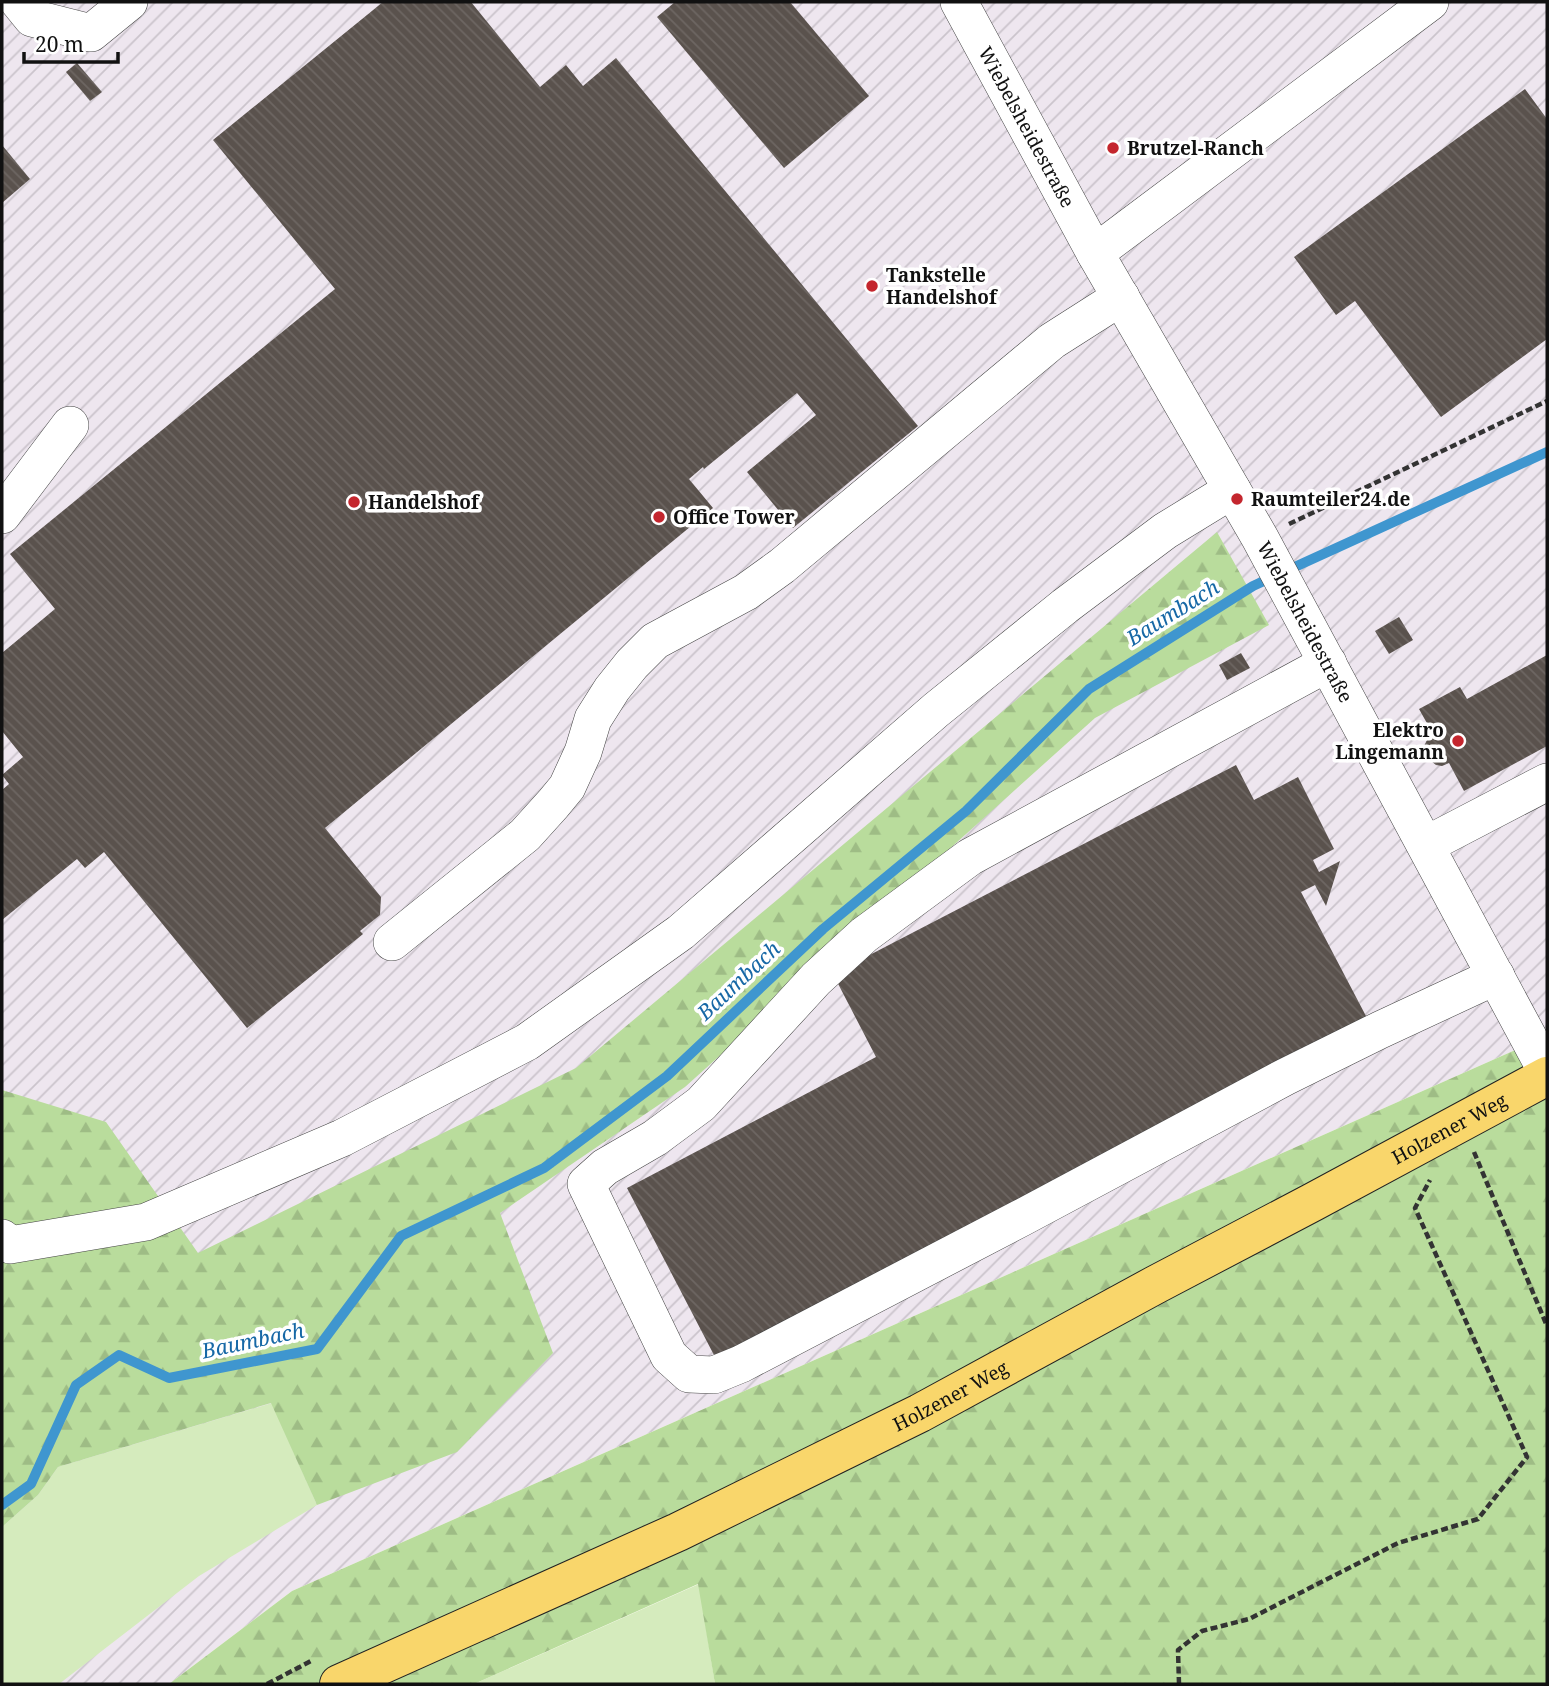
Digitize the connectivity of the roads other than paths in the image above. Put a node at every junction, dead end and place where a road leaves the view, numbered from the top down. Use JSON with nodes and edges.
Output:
{"nodes":[{"id":1,"x":19,"y":2,"type":"edge"},
{"id":2,"x":129,"y":2,"type":"edge"},
{"id":3,"x":959,"y":2,"type":"edge"},
{"id":4,"x":1430,"y":2,"type":"edge"},
{"id":5,"x":1095,"y":253,"type":"junction"},
{"id":6,"x":1121,"y":297,"type":"junction"},
{"id":7,"x":70,"y":425,"type":"dead end"},
{"id":8,"x":1232,"y":490,"type":"junction"},
{"id":9,"x":2,"y":515,"type":"edge"},
{"id":10,"x":1328,"y":663,"type":"junction"},
{"id":11,"x":1547,"y":782,"type":"edge"},
{"id":12,"x":1426,"y":845,"type":"junction"},
{"id":13,"x":392,"y":942,"type":"dead end"},
{"id":14,"x":1496,"y":976,"type":"junction"},
{"id":15,"x":1547,"y":1074,"type":"edge"},
{"id":16,"x":2,"y":1238,"type":"edge"},
{"id":17,"x":330,"y":1670,"type":"edge"}],
"edges":[{"from":1,"to":2,"type":"street"},
{"from":3,"to":5,"type":"street","name":"Wiebelsheidestraße"},
{"from":4,"to":5,"type":"street"},
{"from":5,"to":6,"type":"street","name":"Wiebelsheidestraße"},
{"from":6,"to":8,"type":"street","name":"Wiebelsheidestraße"},
{"from":6,"to":13,"type":"street"},
{"from":7,"to":9,"type":"street"},
{"from":8,"to":10,"type":"street","name":"Wiebelsheidestraße"},
{"from":8,"to":16,"type":"street"},
{"from":10,"to":12,"type":"street","name":"Wiebelsheidestraße"},
{"from":10,"to":14,"type":"street"},
{"from":11,"to":12,"type":"street"},
{"from":12,"to":14,"type":"street","name":"Wiebelsheidestraße"},
{"from":14,"to":15,"type":"street","name":"Wiebelsheidestraße"},
{"from":15,"to":17,"type":"main road","name":"Holzener Weg"}]}
